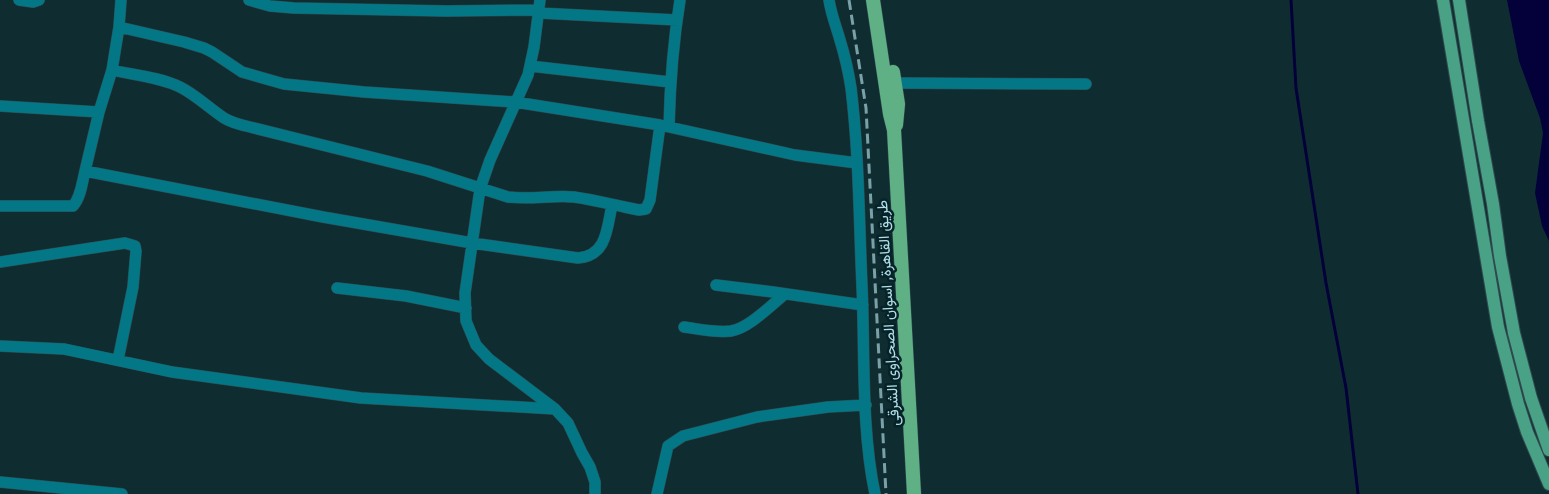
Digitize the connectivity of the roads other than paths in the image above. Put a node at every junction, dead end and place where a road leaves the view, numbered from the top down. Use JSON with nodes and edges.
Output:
{"nodes":[{"id":1,"x":19,"y":0,"type":"edge"},
{"id":2,"x":39,"y":0,"type":"edge"},
{"id":3,"x":121,"y":0,"type":"edge"},
{"id":4,"x":249,"y":0,"type":"edge"},
{"id":5,"x":680,"y":0,"type":"edge"},
{"id":6,"x":829,"y":0,"type":"edge"},
{"id":7,"x":874,"y":0,"type":"edge"},
{"id":8,"x":882,"y":0,"type":"edge"},
{"id":9,"x":1443,"y":0,"type":"edge"},
{"id":10,"x":1459,"y":0,"type":"edge"},
{"id":11,"x":539,"y":8,"type":"edge"},
{"id":12,"x":677,"y":20,"type":"junction"},
{"id":13,"x":118,"y":27,"type":"junction"},
{"id":14,"x":530,"y":66,"type":"junction"},
{"id":15,"x":112,"y":70,"type":"junction"},
{"id":16,"x":670,"y":82,"type":"junction"},
{"id":17,"x":895,"y":83,"type":"junction"},
{"id":18,"x":1086,"y":84,"type":"dead end"},
{"id":19,"x":515,"y":102,"type":"junction"},
{"id":20,"x":0,"y":106,"type":"edge"},
{"id":21,"x":99,"y":112,"type":"junction"},
{"id":22,"x":664,"y":126,"type":"junction"},
{"id":23,"x":894,"y":130,"type":"junction"},
{"id":24,"x":857,"y":163,"type":"junction"},
{"id":25,"x":84,"y":171,"type":"junction"},
{"id":26,"x":1489,"y":182,"type":"junction"},
{"id":27,"x":1474,"y":183,"type":"junction"},
{"id":28,"x":480,"y":189,"type":"junction"},
{"id":29,"x":612,"y":205,"type":"junction"},
{"id":30,"x":0,"y":206,"type":"edge"},
{"id":31,"x":472,"y":243,"type":"junction"},
{"id":32,"x":0,"y":262,"type":"edge"},
{"id":33,"x":716,"y":286,"type":"dead end"},
{"id":34,"x":337,"y":288,"type":"dead end"},
{"id":35,"x":785,"y":294,"type":"junction"},
{"id":36,"x":863,"y":305,"type":"junction"},
{"id":37,"x":466,"y":308,"type":"junction"},
{"id":38,"x":684,"y":327,"type":"dead end"},
{"id":39,"x":0,"y":346,"type":"edge"},
{"id":40,"x":118,"y":360,"type":"junction"},
{"id":41,"x":866,"y":405,"type":"junction"},
{"id":42,"x":555,"y":409,"type":"junction"},
{"id":43,"x":1549,"y":450,"type":"edge"},
{"id":44,"x":1549,"y":484,"type":"edge"},
{"id":45,"x":1,"y":486,"type":"edge"},
{"id":46,"x":122,"y":494,"type":"edge"},
{"id":47,"x":595,"y":494,"type":"edge"},
{"id":48,"x":657,"y":494,"type":"edge"},
{"id":49,"x":876,"y":494,"type":"edge"},
{"id":50,"x":914,"y":494,"type":"edge"}],
"edges":[{"from":1,"to":2,"type":"street"},
{"from":3,"to":13,"type":"street"},
{"from":4,"to":11,"type":"street"},
{"from":5,"to":12,"type":"street"},
{"from":6,"to":24,"type":"street"},
{"from":7,"to":23,"type":"highway","name":"طريق القاهرة, اسوان الصحراوى الشرقى"},
{"from":8,"to":17,"type":"highway","name":"طريق القاهرة, اسوان الصحراوى الشرقى"},
{"from":9,"to":27,"type":"main road"},
{"from":10,"to":26,"type":"main road"},
{"from":11,"to":12,"type":"street"},
{"from":11,"to":14,"type":"street"},
{"from":12,"to":16,"type":"street"},
{"from":13,"to":15,"type":"street"},
{"from":13,"to":19,"type":"street"},
{"from":14,"to":16,"type":"street"},
{"from":14,"to":19,"type":"street"},
{"from":15,"to":21,"type":"street"},
{"from":15,"to":28,"type":"street"},
{"from":16,"to":22,"type":"street"},
{"from":17,"to":18,"type":"street"},
{"from":17,"to":23,"type":"highway","name":"طريق القاهرة, اسوان الصحراوى الشرقى"},
{"from":19,"to":22,"type":"street"},
{"from":19,"to":28,"type":"street"},
{"from":20,"to":21,"type":"street"},
{"from":21,"to":25,"type":"street"},
{"from":22,"to":24,"type":"street"},
{"from":22,"to":29,"type":"street"},
{"from":23,"to":50,"type":"highway","name":"طريق القاهرة, اسوان الصحراوى الشرقى"},
{"from":24,"to":36,"type":"street"},
{"from":25,"to":30,"type":"street"},
{"from":25,"to":31,"type":"street"},
{"from":26,"to":27,"type":"main road"},
{"from":26,"to":43,"type":"main road"},
{"from":27,"to":44,"type":"main road"},
{"from":28,"to":29,"type":"street"},
{"from":28,"to":31,"type":"street"},
{"from":29,"to":31,"type":"street"},
{"from":31,"to":37,"type":"street"},
{"from":32,"to":40,"type":"street"},
{"from":33,"to":35,"type":"street"},
{"from":34,"to":37,"type":"street"},
{"from":35,"to":36,"type":"street"},
{"from":35,"to":38,"type":"street"},
{"from":36,"to":41,"type":"street"},
{"from":37,"to":42,"type":"street"},
{"from":39,"to":40,"type":"street"},
{"from":40,"to":42,"type":"street"},
{"from":41,"to":48,"type":"street"},
{"from":41,"to":49,"type":"street"},
{"from":42,"to":47,"type":"street"},
{"from":45,"to":46,"type":"street"}]}
